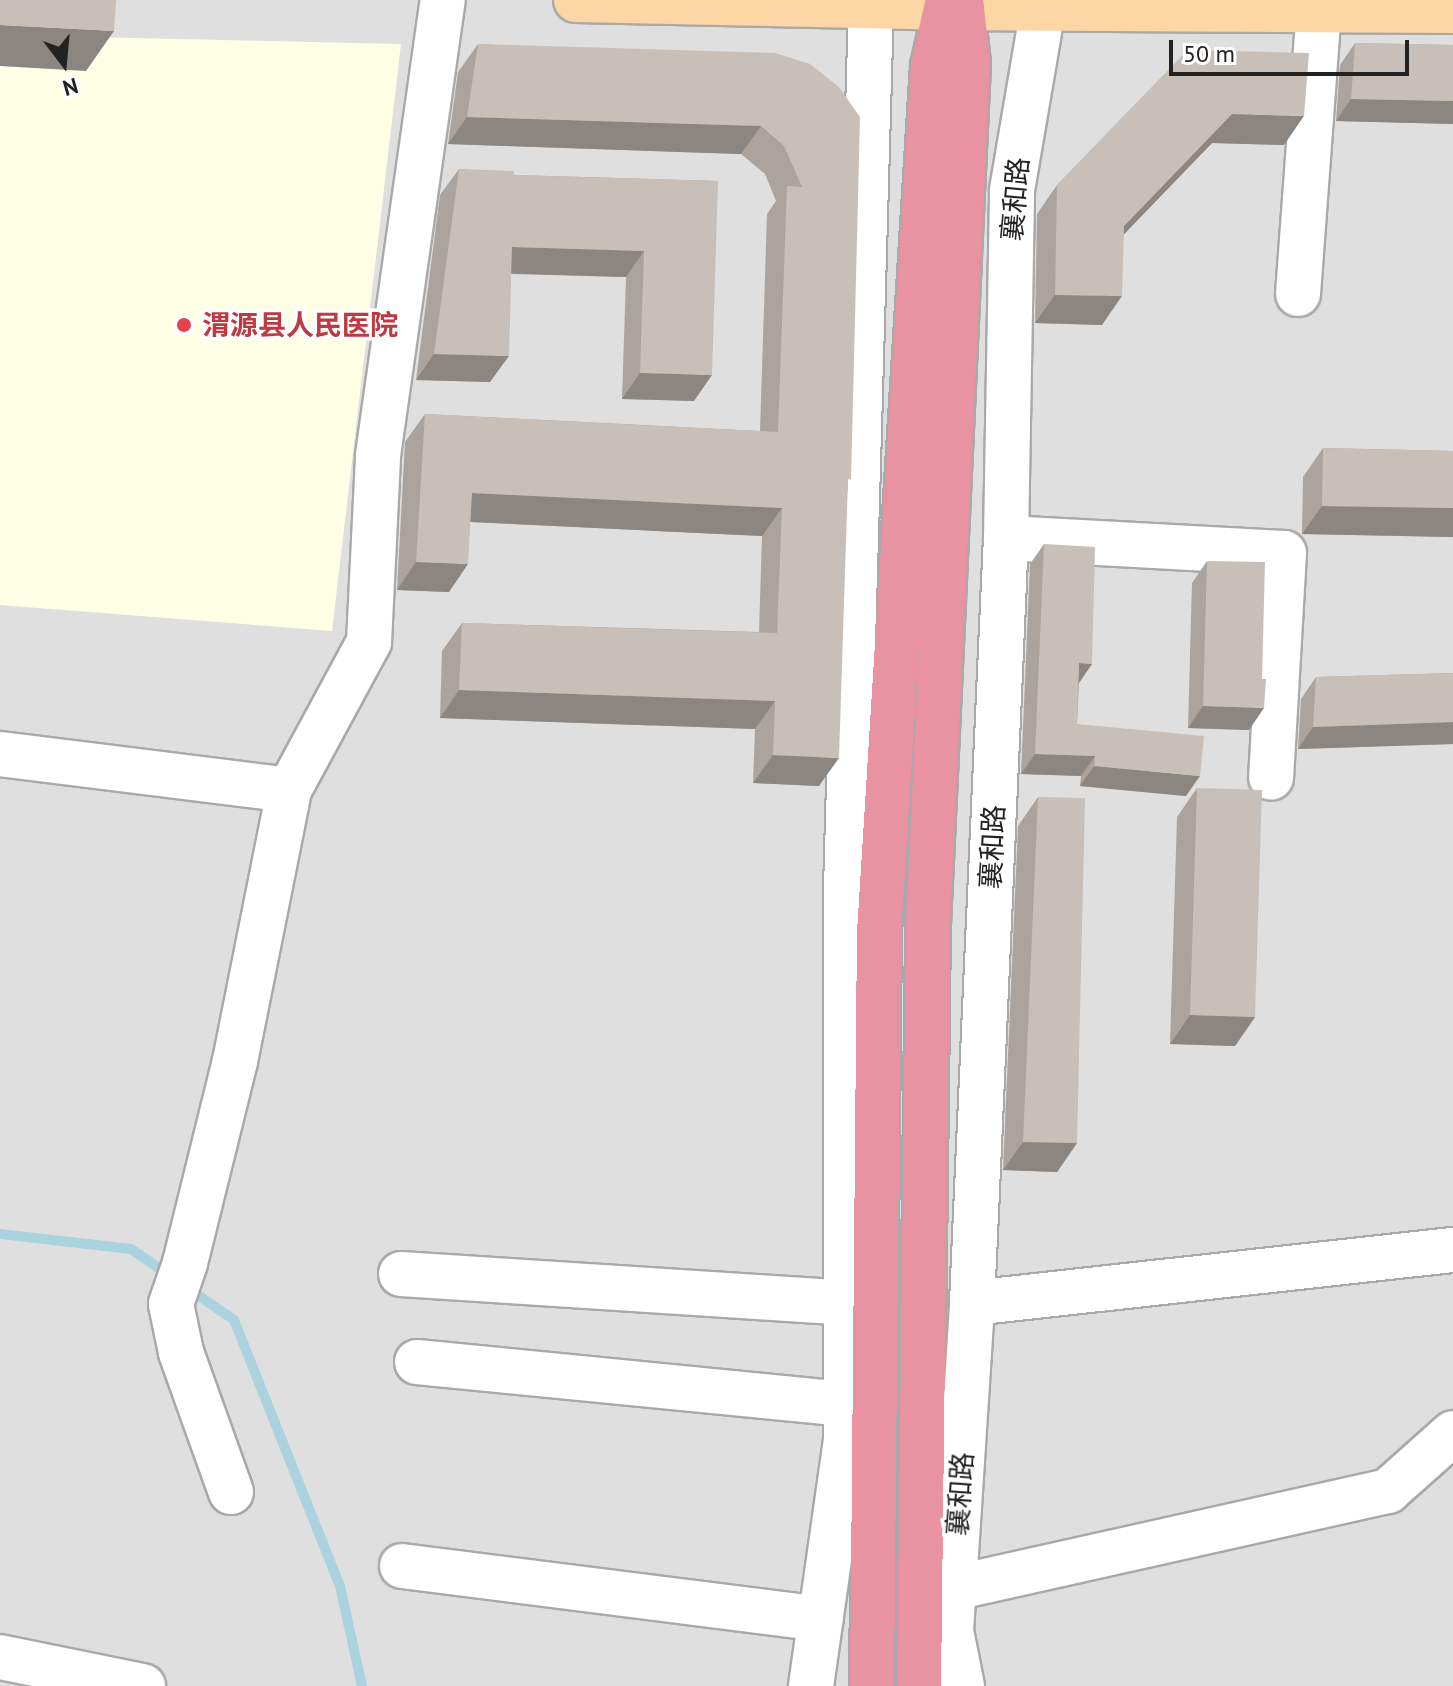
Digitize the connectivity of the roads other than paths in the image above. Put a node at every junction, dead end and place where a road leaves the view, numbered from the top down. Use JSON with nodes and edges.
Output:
{"nodes":[{"id":1,"x":443,"y":0,"type":"edge"},
{"id":2,"x":576,"y":0,"type":"edge"},
{"id":3,"x":951,"y":3,"type":"edge"},
{"id":4,"x":871,"y":6,"type":"junction"},
{"id":5,"x":1043,"y":8,"type":"junction"},
{"id":6,"x":1319,"y":10,"type":"junction"},
{"id":7,"x":1453,"y":11,"type":"edge"},
{"id":8,"x":1298,"y":294,"type":"dead end"},
{"id":9,"x":1006,"y":538,"type":"junction"},
{"id":10,"x":0,"y":754,"type":"edge"},
{"id":11,"x":1271,"y":778,"type":"dead end"},
{"id":12,"x":289,"y":790,"type":"junction"},
{"id":13,"x":1453,"y":1250,"type":"edge"},
{"id":14,"x":401,"y":1274,"type":"dead end"},
{"id":15,"x":846,"y":1303,"type":"junction"},
{"id":16,"x":972,"y":1303,"type":"junction"},
{"id":17,"x":417,"y":1362,"type":"dead end"},
{"id":18,"x":846,"y":1404,"type":"junction"},
{"id":19,"x":1453,"y":1433,"type":"edge"},
{"id":20,"x":231,"y":1492,"type":"dead end"},
{"id":21,"x":402,"y":1566,"type":"dead end"},
{"id":22,"x":954,"y":1588,"type":"junction"},
{"id":23,"x":874,"y":1614,"type":"junction"},
{"id":24,"x":821,"y":1619,"type":"junction"},
{"id":25,"x":0,"y":1657,"type":"edge"},
{"id":26,"x":143,"y":1686,"type":"edge"},
{"id":27,"x":811,"y":1686,"type":"edge"},
{"id":28,"x":857,"y":1686,"type":"edge"},
{"id":29,"x":872,"y":1686,"type":"edge"},
{"id":30,"x":919,"y":1686,"type":"edge"},
{"id":31,"x":962,"y":1686,"type":"edge"}],
"edges":[{"from":1,"to":12,"type":"street"},
{"from":2,"to":4,"type":"main road"},
{"from":3,"to":4,"type":"main road"},
{"from":3,"to":5,"type":"main road"},
{"from":3,"to":23,"type":"highway"},
{"from":3,"to":30,"type":"highway"},
{"from":4,"to":15,"type":"street"},
{"from":5,"to":6,"type":"main road"},
{"from":5,"to":9,"type":"street","name":"襄和路"},
{"from":6,"to":7,"type":"main road"},
{"from":6,"to":8,"type":"street"},
{"from":9,"to":11,"type":"street"},
{"from":9,"to":16,"type":"street","name":"襄和路"},
{"from":10,"to":12,"type":"street"},
{"from":12,"to":20,"type":"street"},
{"from":13,"to":16,"type":"street"},
{"from":14,"to":15,"type":"street"},
{"from":15,"to":18,"type":"street"},
{"from":16,"to":22,"type":"street","name":"襄和路"},
{"from":17,"to":18,"type":"street"},
{"from":18,"to":24,"type":"street"},
{"from":19,"to":22,"type":"street"},
{"from":21,"to":24,"type":"street"},
{"from":22,"to":31,"type":"street","name":"襄和路"},
{"from":23,"to":28,"type":"highway"},
{"from":23,"to":29,"type":"highway"},
{"from":24,"to":27,"type":"street"},
{"from":25,"to":26,"type":"street"}]}
